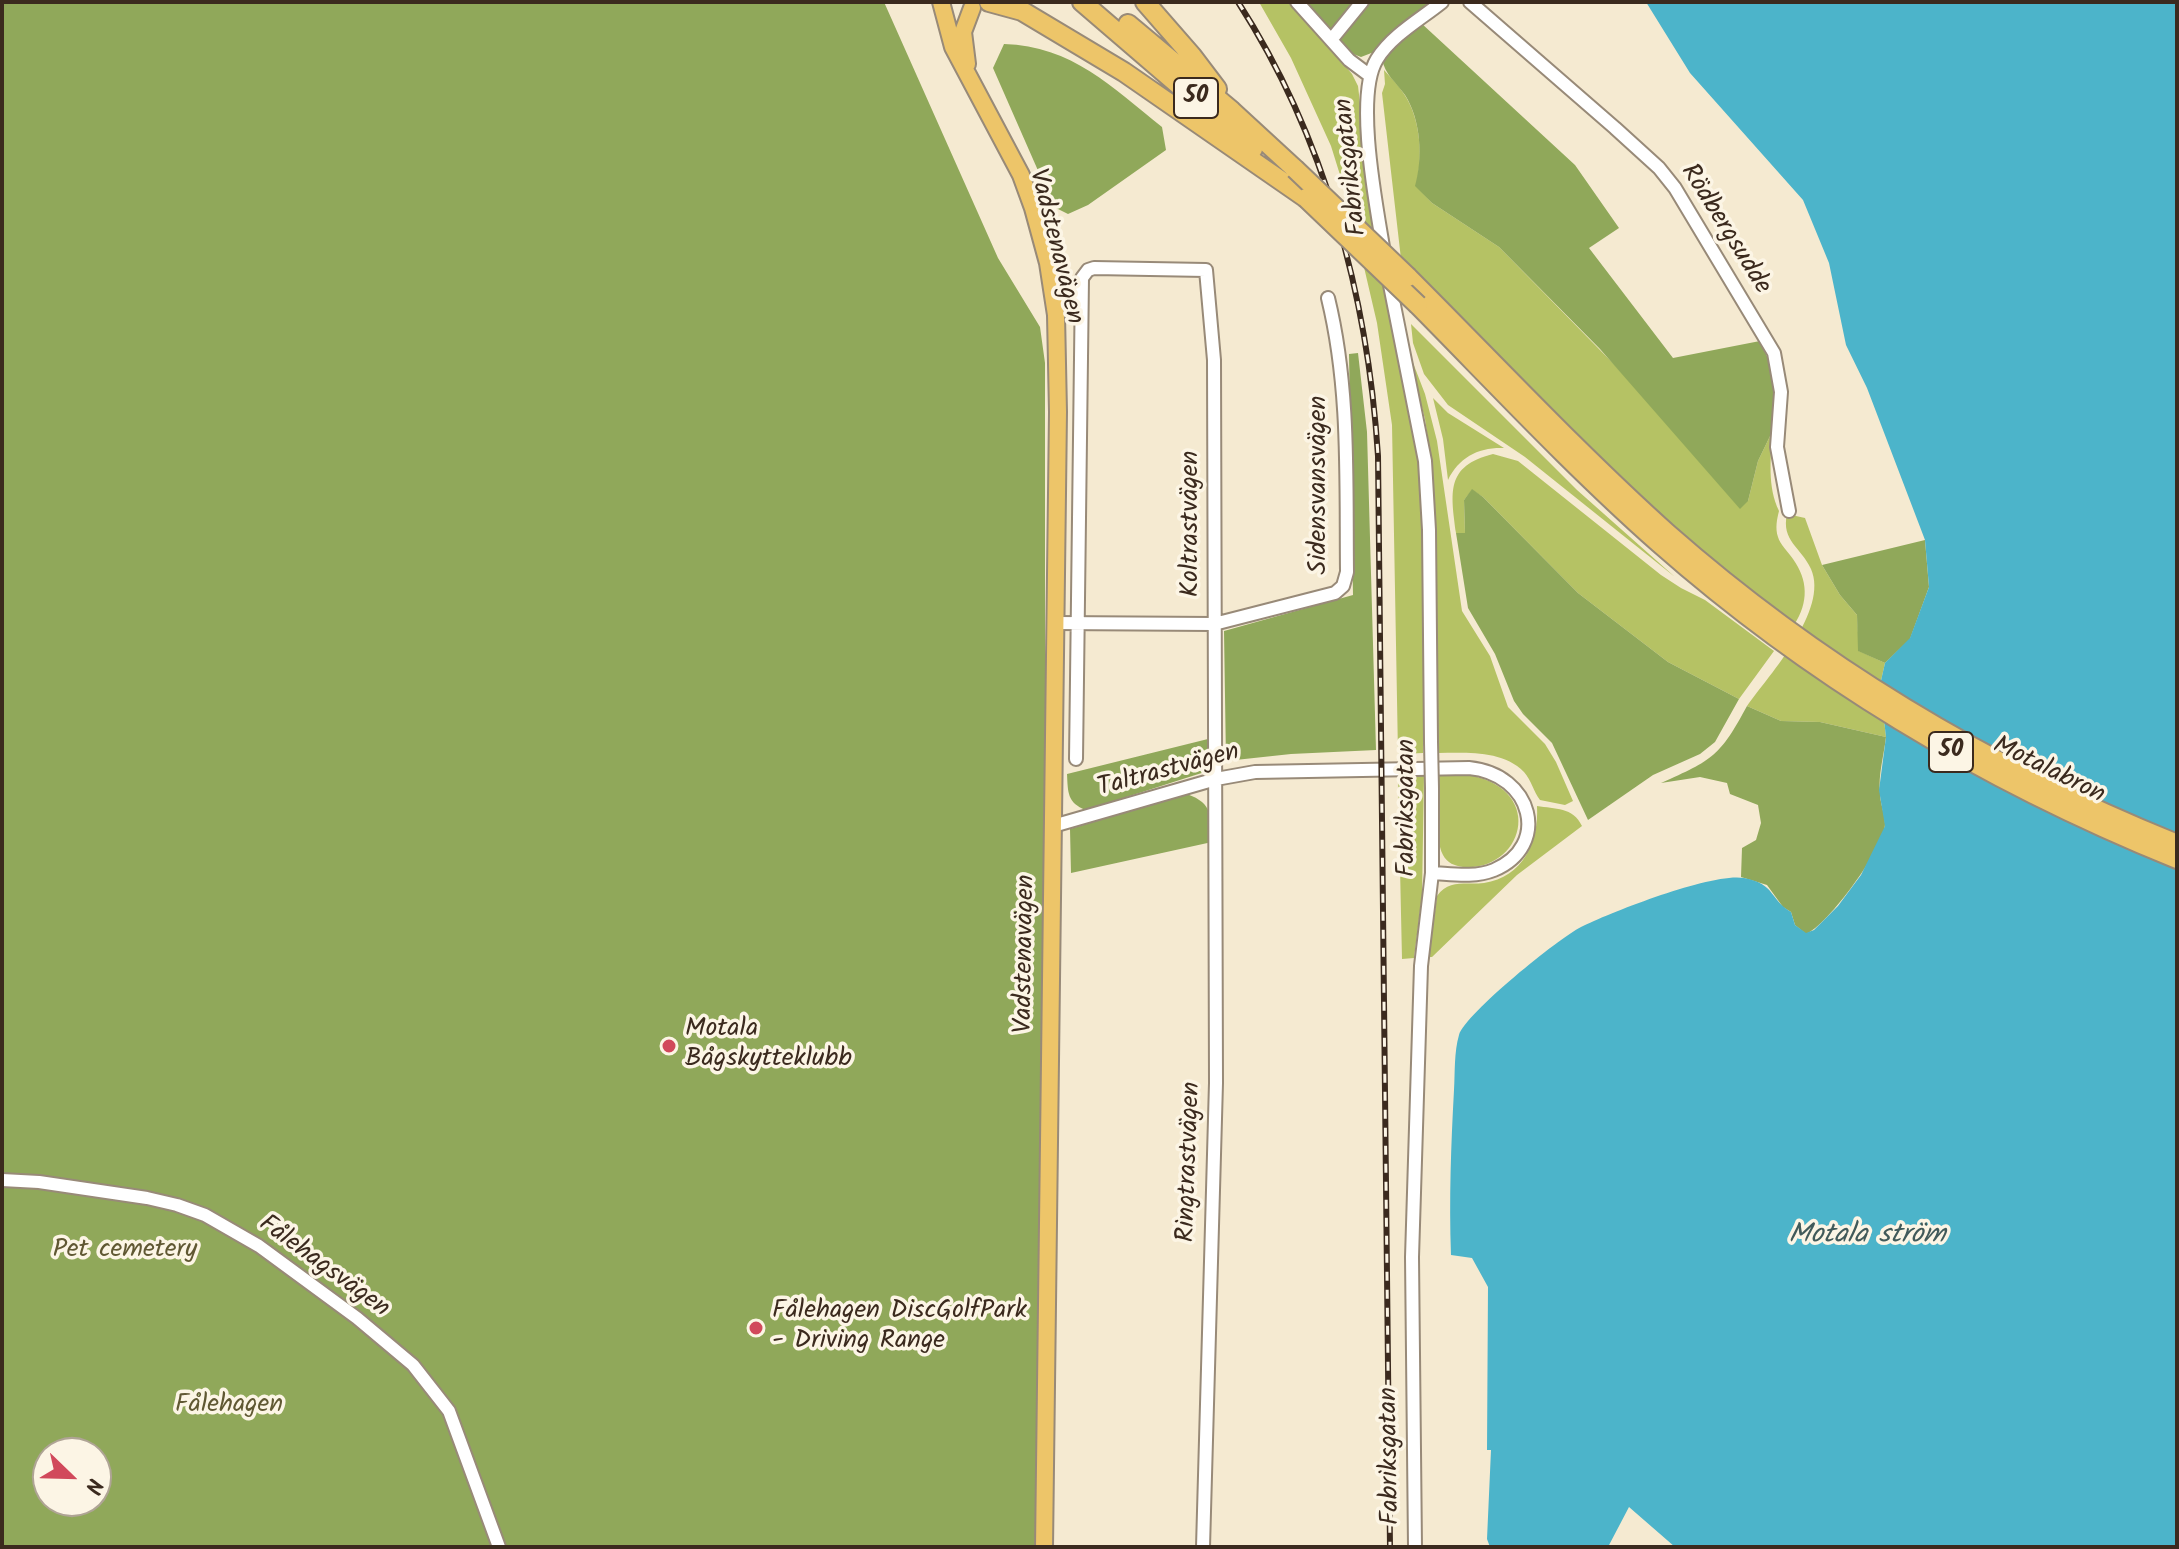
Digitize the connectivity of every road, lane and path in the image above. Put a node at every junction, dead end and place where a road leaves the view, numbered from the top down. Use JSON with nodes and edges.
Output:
{"nodes":[{"id":1,"x":944,"y":2,"type":"edge"},
{"id":2,"x":1082,"y":2,"type":"edge"},
{"id":3,"x":1102,"y":2,"type":"edge"},
{"id":4,"x":1145,"y":2,"type":"edge"},
{"id":5,"x":1297,"y":2,"type":"edge"},
{"id":6,"x":1362,"y":2,"type":"edge"},
{"id":7,"x":1442,"y":2,"type":"edge"},
{"id":8,"x":1470,"y":2,"type":"edge"},
{"id":9,"x":980,"y":4,"type":"edge"},
{"id":10,"x":1331,"y":40,"type":"junction"},
{"id":11,"x":1369,"y":75,"type":"junction"},
{"id":12,"x":970,"y":77,"type":"junction"},
{"id":13,"x":1232,"y":111,"type":"junction"},
{"id":14,"x":1306,"y":198,"type":"junction"},
{"id":15,"x":1206,"y":270,"type":"joint"},
{"id":16,"x":1328,"y":298,"type":"dead end"},
{"id":17,"x":1789,"y":511,"type":"dead end"},
{"id":18,"x":1748,"y":607,"type":"junction"},
{"id":19,"x":1055,"y":623,"type":"junction"},
{"id":20,"x":1077,"y":623,"type":"junction"},
{"id":21,"x":1214,"y":624,"type":"junction"},
{"id":22,"x":1076,"y":759,"type":"dead end"},
{"id":23,"x":1216,"y":779,"type":"junction"},
{"id":24,"x":1053,"y":826,"type":"junction"},
{"id":25,"x":2177,"y":844,"type":"edge"},
{"id":26,"x":2177,"y":859,"type":"edge"},
{"id":27,"x":1432,"y":873,"type":"junction"},
{"id":28,"x":2,"y":1180,"type":"edge"},
{"id":29,"x":499,"y":1547,"type":"edge"},
{"id":30,"x":1044,"y":1547,"type":"edge"},
{"id":31,"x":1203,"y":1547,"type":"edge"},
{"id":32,"x":1415,"y":1547,"type":"edge"}],
"edges":[{"from":1,"to":9,"type":"main road","name":"Vadstenavägen"},
{"from":1,"to":12,"type":"main road","name":"Vadstenavägen"},
{"from":2,"to":14,"type":"highway","number":"50"},
{"from":3,"to":13,"type":"highway","number":"50"},
{"from":4,"to":13,"type":"highway"},
{"from":5,"to":10,"type":"street"},
{"from":6,"to":10,"type":"street"},
{"from":7,"to":11,"type":"street"},
{"from":8,"to":17,"type":"street","name":"Rödbergsudde"},
{"from":9,"to":12,"type":"main road","name":"Vadstenavägen"},
{"from":9,"to":14,"type":"highway","number":"50"},
{"from":10,"to":11,"type":"street"},
{"from":11,"to":27,"type":"street","name":"Fabriksgatan","bridge":true},
{"from":12,"to":19,"type":"main road","name":"Vadstenavägen"},
{"from":13,"to":18,"type":"highway","number":"50","bridge":true},
{"from":14,"to":18,"type":"highway","number":"50","bridge":true},
{"from":15,"to":20,"type":"street","name":"Vadstenavägen"},
{"from":15,"to":21,"type":"street","name":"Koltrastvägen"},
{"from":16,"to":21,"type":"street","name":"Sidensvansvägen"},
{"from":18,"to":25,"type":"highway","name":"Motalabron","number":"50"},
{"from":18,"to":26,"type":"highway","name":"Motalabron","number":"50"},
{"from":19,"to":20,"type":"street","name":"Sidensvansvägen"},
{"from":19,"to":24,"type":"main road","name":"Vadstenavägen"},
{"from":20,"to":21,"type":"street","name":"Sidensvansvägen"},
{"from":20,"to":22,"type":"street","name":"Vadstenavägen"},
{"from":21,"to":23,"type":"street","name":"Koltrastvägen"},
{"from":23,"to":24,"type":"street","name":"Taltrastvägen"},
{"from":23,"to":27,"type":"street","name":"Taltrastvägen"},
{"from":23,"to":31,"type":"street","name":"Ringtrastvägen"},
{"from":24,"to":30,"type":"main road","name":"Vadstenavägen"},
{"from":27,"to":32,"type":"street","name":"Fabriksgatan"},
{"from":28,"to":29,"type":"street","name":"Fålehagsvägen"}]}
